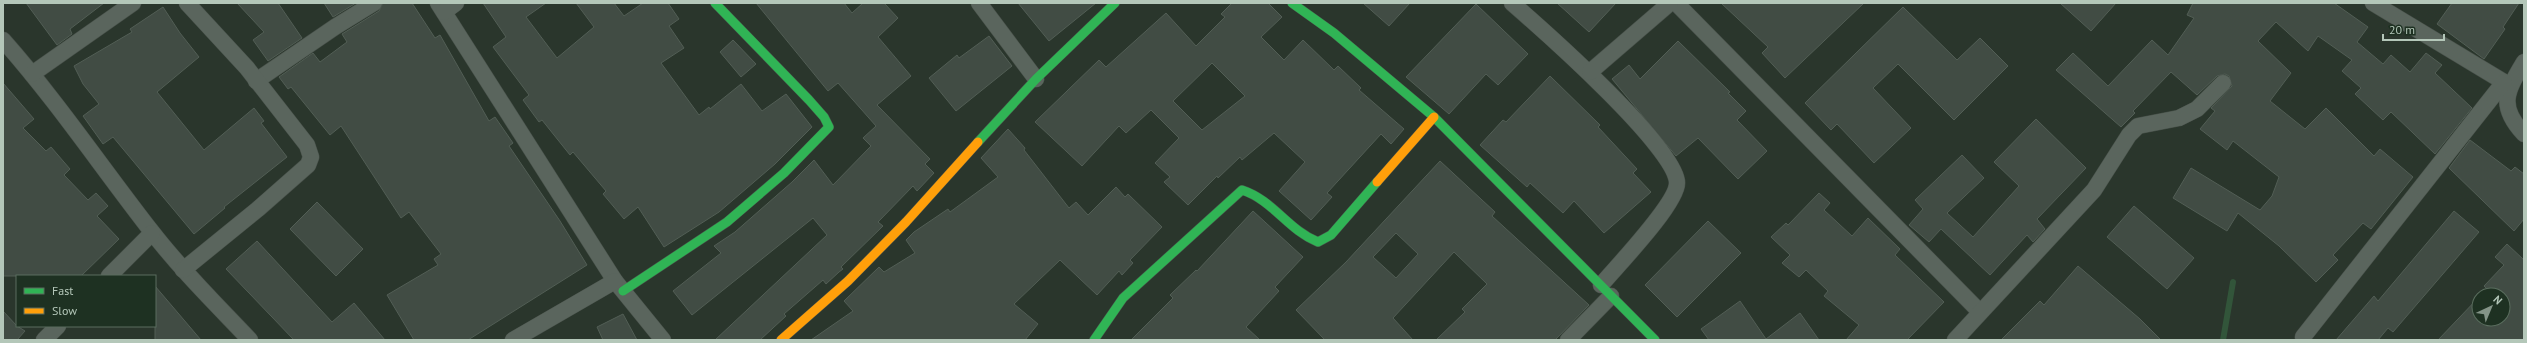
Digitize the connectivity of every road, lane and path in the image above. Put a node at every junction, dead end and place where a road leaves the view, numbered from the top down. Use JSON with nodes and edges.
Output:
{"nodes":[{"id":1,"x":133,"y":3,"type":"edge"},
{"id":2,"x":187,"y":3,"type":"edge"},
{"id":3,"x":374,"y":3,"type":"edge"},
{"id":4,"x":715,"y":3,"type":"edge"},
{"id":5,"x":979,"y":3,"type":"edge"},
{"id":6,"x":1115,"y":3,"type":"edge"},
{"id":7,"x":1292,"y":3,"type":"edge"},
{"id":8,"x":1512,"y":3,"type":"edge"},
{"id":9,"x":1670,"y":3,"type":"edge"},
{"id":10,"x":1676,"y":3,"type":"edge"},
{"id":11,"x":2373,"y":3,"type":"edge"},
{"id":12,"x":446,"y":6,"type":"edge"},
{"id":13,"x":3,"y":40,"type":"edge"},
{"id":14,"x":2524,"y":62,"type":"edge"},
{"id":15,"x":1590,"y":72,"type":"junction"},
{"id":16,"x":32,"y":74,"type":"junction"},
{"id":17,"x":1036,"y":79,"type":"junction"},
{"id":18,"x":256,"y":81,"type":"junction"},
{"id":19,"x":2223,"y":83,"type":"dead end"},
{"id":20,"x":2506,"y":89,"type":"junction"},
{"id":21,"x":1434,"y":117,"type":"junction"},
{"id":22,"x":2524,"y":134,"type":"edge"},
{"id":23,"x":152,"y":233,"type":"junction"},
{"id":24,"x":183,"y":270,"type":"junction"},
{"id":25,"x":110,"y":275,"type":"edge"},
{"id":26,"x":619,"y":286,"type":"junction"},
{"id":27,"x":1606,"y":290,"type":"junction"},
{"id":28,"x":1980,"y":311,"type":"junction"},
{"id":29,"x":57,"y":327,"type":"edge"},
{"id":30,"x":2303,"y":337,"type":"dead end"},
{"id":31,"x":1960,"y":338,"type":"edge"},
{"id":32,"x":44,"y":340,"type":"edge"},
{"id":33,"x":250,"y":340,"type":"edge"},
{"id":34,"x":513,"y":340,"type":"edge"},
{"id":35,"x":663,"y":340,"type":"edge"},
{"id":36,"x":781,"y":340,"type":"edge"},
{"id":37,"x":1094,"y":340,"type":"edge"},
{"id":38,"x":1568,"y":340,"type":"edge"},
{"id":39,"x":1655,"y":340,"type":"edge"}],
"edges":[{"from":1,"to":16,"type":"street"},
{"from":2,"to":18,"type":"street"},
{"from":3,"to":18,"type":"street"},
{"from":4,"to":26,"type":"street"},
{"from":5,"to":17,"type":"street"},
{"from":6,"to":17,"type":"street"},
{"from":7,"to":21,"type":"street"},
{"from":8,"to":15,"type":"street"},
{"from":9,"to":15,"type":"street"},
{"from":10,"to":28,"type":"street"},
{"from":11,"to":20,"type":"street"},
{"from":12,"to":26,"type":"street"},
{"from":13,"to":16,"type":"street"},
{"from":14,"to":20,"type":"street"},
{"from":15,"to":27,"type":"street"},
{"from":16,"to":23,"type":"street"},
{"from":17,"to":36,"type":"street"},
{"from":18,"to":24,"type":"street"},
{"from":19,"to":28,"type":"street"},
{"from":20,"to":22,"type":"street"},
{"from":20,"to":30,"type":"street"},
{"from":21,"to":27,"type":"street"},
{"from":21,"to":37,"type":"street"},
{"from":23,"to":24,"type":"street"},
{"from":23,"to":25,"type":"street"},
{"from":24,"to":33,"type":"street"},
{"from":26,"to":34,"type":"street"},
{"from":26,"to":35,"type":"street"},
{"from":27,"to":38,"type":"street"},
{"from":27,"to":39,"type":"street"},
{"from":28,"to":31,"type":"street"},
{"from":29,"to":32,"type":"street"}]}
